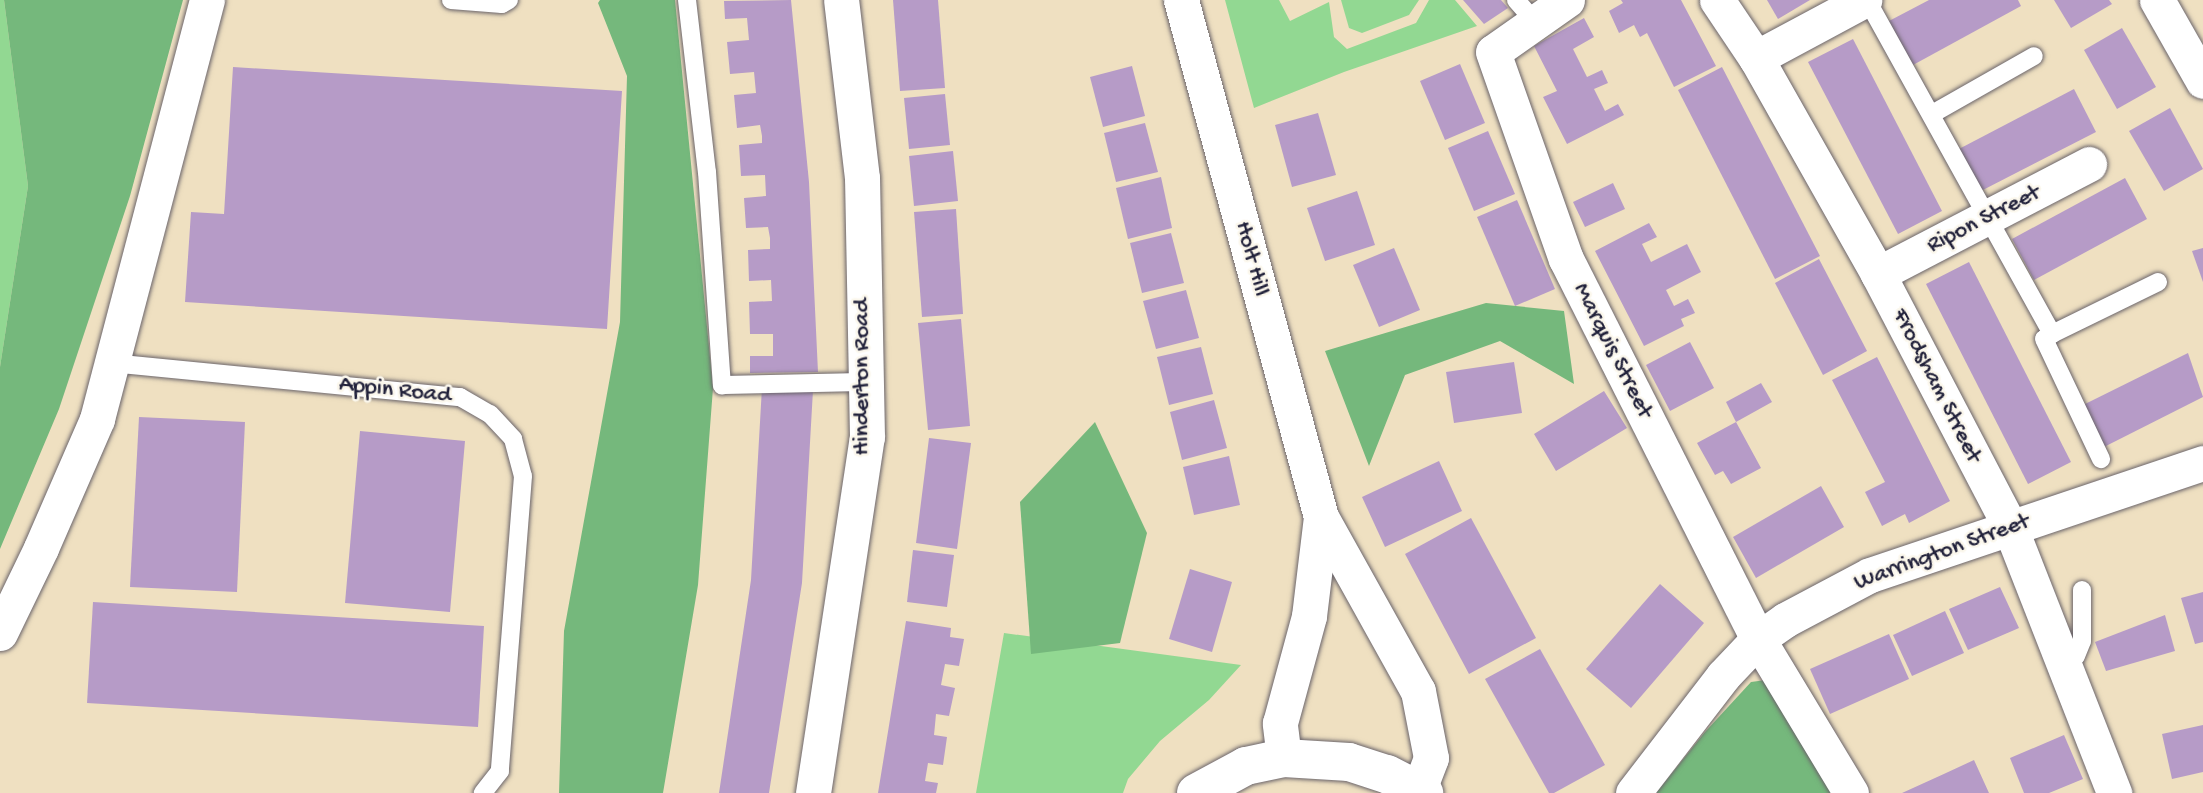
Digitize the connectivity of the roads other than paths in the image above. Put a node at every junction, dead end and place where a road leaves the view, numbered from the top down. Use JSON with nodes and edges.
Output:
{"nodes":[{"id":1,"x":206,"y":0,"type":"edge"},
{"id":2,"x":451,"y":0,"type":"edge"},
{"id":3,"x":509,"y":0,"type":"edge"},
{"id":4,"x":687,"y":0,"type":"edge"},
{"id":5,"x":841,"y":0,"type":"edge"},
{"id":6,"x":1181,"y":0,"type":"edge"},
{"id":7,"x":1567,"y":0,"type":"edge"},
{"id":8,"x":1717,"y":0,"type":"edge"},
{"id":9,"x":1866,"y":0,"type":"edge"},
{"id":10,"x":2157,"y":0,"type":"edge"},
{"id":11,"x":1525,"y":11,"type":"edge"},
{"id":12,"x":2034,"y":56,"type":"dead end"},
{"id":13,"x":1756,"y":58,"type":"junction"},
{"id":14,"x":2203,"y":81,"type":"edge"},
{"id":15,"x":1932,"y":114,"type":"junction"},
{"id":16,"x":2089,"y":164,"type":"dead end"},
{"id":17,"x":1987,"y":220,"type":"junction"},
{"id":18,"x":1878,"y":274,"type":"junction"},
{"id":19,"x":2158,"y":282,"type":"dead end"},
{"id":20,"x":2052,"y":334,"type":"junction"},
{"id":21,"x":111,"y":363,"type":"junction"},
{"id":22,"x":864,"y":382,"type":"junction"},
{"id":23,"x":2101,"y":459,"type":"dead end"},
{"id":24,"x":2203,"y":463,"type":"edge"},
{"id":25,"x":1321,"y":517,"type":"junction"},
{"id":26,"x":2010,"y":527,"type":"junction"},
{"id":27,"x":2082,"y":590,"type":"dead end"},
{"id":28,"x":0,"y":633,"type":"edge"},
{"id":29,"x":1758,"y":639,"type":"junction"},
{"id":30,"x":2063,"y":666,"type":"junction"},
{"id":31,"x":1284,"y":758,"type":"junction"},
{"id":32,"x":1203,"y":791,"type":"edge"},
{"id":33,"x":1422,"y":791,"type":"edge"},
{"id":34,"x":483,"y":793,"type":"edge"},
{"id":35,"x":813,"y":793,"type":"edge"},
{"id":36,"x":1633,"y":793,"type":"edge"},
{"id":37,"x":1851,"y":793,"type":"edge"},
{"id":38,"x":2114,"y":793,"type":"edge"}],
"edges":[{"from":1,"to":21,"type":"street"},
{"from":2,"to":3,"type":"lane"},
{"from":4,"to":22,"type":"lane"},
{"from":5,"to":22,"type":"street","name":"Hinderton Road"},
{"from":6,"to":25,"type":"street","name":"Holt Hill"},
{"from":7,"to":11,"type":"street"},
{"from":8,"to":13,"type":"street","name":"Frodsham Street"},
{"from":9,"to":13,"type":"street"},
{"from":9,"to":15,"type":"lane"},
{"from":10,"to":14,"type":"street"},
{"from":11,"to":29,"type":"street","name":"Marquis Street"},
{"from":12,"to":15,"type":"lane"},
{"from":13,"to":18,"type":"street","name":"Frodsham Street"},
{"from":15,"to":17,"type":"lane"},
{"from":16,"to":17,"type":"street","name":"Ripon Street"},
{"from":17,"to":18,"type":"street","name":"Ripon Street"},
{"from":17,"to":20,"type":"lane"},
{"from":18,"to":26,"type":"street","name":"Frodsham Street"},
{"from":19,"to":20,"type":"lane"},
{"from":20,"to":23,"type":"lane"},
{"from":21,"to":28,"type":"street"},
{"from":21,"to":34,"type":"lane","name":"Appin Road"},
{"from":22,"to":35,"type":"street","name":"Hinderton Road"},
{"from":24,"to":26,"type":"street","name":"Warrington Street"},
{"from":25,"to":31,"type":"street","name":"Holt Hill"},
{"from":25,"to":33,"type":"street","name":"Holt Hill"},
{"from":26,"to":29,"type":"street","name":"Warrington Street"},
{"from":26,"to":30,"type":"street","name":"Frodsham Street"},
{"from":27,"to":30,"type":"lane"},
{"from":29,"to":36,"type":"street","name":"Warrington Street"},
{"from":29,"to":37,"type":"street","name":"Marquis Street"},
{"from":30,"to":38,"type":"street","name":"Frodsham Street"},
{"from":31,"to":32,"type":"main road"},
{"from":31,"to":33,"type":"main road"}]}
